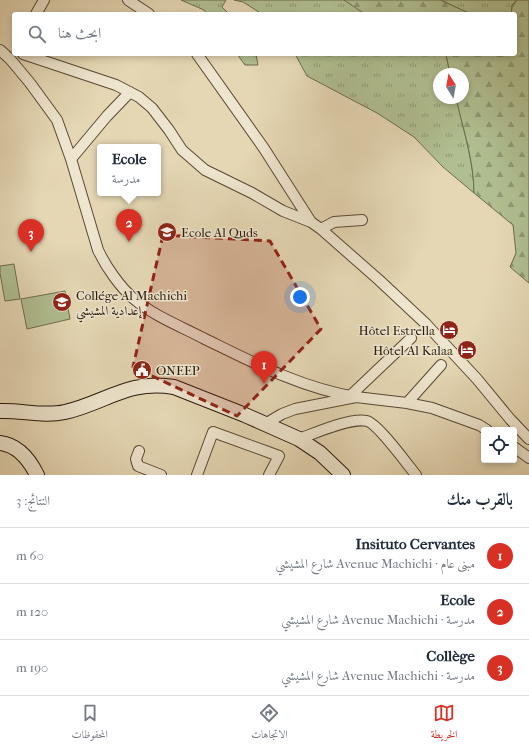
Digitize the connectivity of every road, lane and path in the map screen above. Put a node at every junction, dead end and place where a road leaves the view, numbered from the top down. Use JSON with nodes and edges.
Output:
{"nodes":[{"id":1,"x":44,"y":0,"type":"edge"},
{"id":2,"x":128,"y":0,"type":"edge"},
{"id":3,"x":37,"y":12,"type":"edge"},
{"id":4,"x":146,"y":12,"type":"edge"},
{"id":5,"x":0,"y":50,"type":"edge"},
{"id":6,"x":12,"y":56,"type":"edge"},
{"id":7,"x":30,"y":56,"type":"edge"},
{"id":8,"x":198,"y":56,"type":"edge"},
{"id":9,"x":130,"y":92,"type":"junction"},
{"id":10,"x":71,"y":159,"type":"junction"},
{"id":11,"x":362,"y":220,"type":"dead end"},
{"id":12,"x":311,"y":222,"type":"junction"},
{"id":13,"x":321,"y":229,"type":"junction"},
{"id":14,"x":411,"y":338,"type":"dead end"},
{"id":15,"x":442,"y":365,"type":"dead end"},
{"id":16,"x":353,"y":397,"type":"junction"},
{"id":17,"x":407,"y":403,"type":"junction"},
{"id":18,"x":0,"y":411,"type":"edge"},
{"id":19,"x":265,"y":424,"type":"junction"},
{"id":20,"x":482,"y":427,"type":"edge"},
{"id":21,"x":299,"y":439,"type":"junction"},
{"id":22,"x":529,"y":439,"type":"edge"},
{"id":23,"x":0,"y":443,"type":"edge"},
{"id":24,"x":517,"y":449,"type":"edge"},
{"id":25,"x":139,"y":452,"type":"dead end"},
{"id":26,"x":529,"y":458,"type":"edge"},
{"id":27,"x":37,"y":475,"type":"edge"},
{"id":28,"x":161,"y":475,"type":"edge"},
{"id":29,"x":197,"y":475,"type":"edge"},
{"id":30,"x":269,"y":475,"type":"edge"},
{"id":31,"x":343,"y":475,"type":"edge"},
{"id":32,"x":416,"y":475,"type":"edge"}],
"edges":[{"from":1,"to":3,"type":"street"},
{"from":2,"to":4,"type":"street"},
{"from":5,"to":6,"type":"street"},
{"from":6,"to":10,"type":"street"},
{"from":7,"to":9,"type":"street"},
{"from":8,"to":12,"type":"street"},
{"from":9,"to":10,"type":"street"},
{"from":9,"to":12,"type":"street"},
{"from":10,"to":16,"type":"street"},
{"from":11,"to":13,"type":"street"},
{"from":12,"to":13,"type":"street"},
{"from":13,"to":22,"type":"street"},
{"from":14,"to":16,"type":"street"},
{"from":15,"to":17,"type":"street"},
{"from":16,"to":17,"type":"street"},
{"from":16,"to":19,"type":"street"},
{"from":17,"to":20,"type":"street"},
{"from":18,"to":19,"type":"street"},
{"from":19,"to":21,"type":"street"},
{"from":21,"to":31,"type":"street"},
{"from":21,"to":32,"type":"street"},
{"from":23,"to":27,"type":"street"},
{"from":24,"to":26,"type":"street"},
{"from":25,"to":28,"type":"street"},
{"from":29,"to":30,"type":"street"}]}
